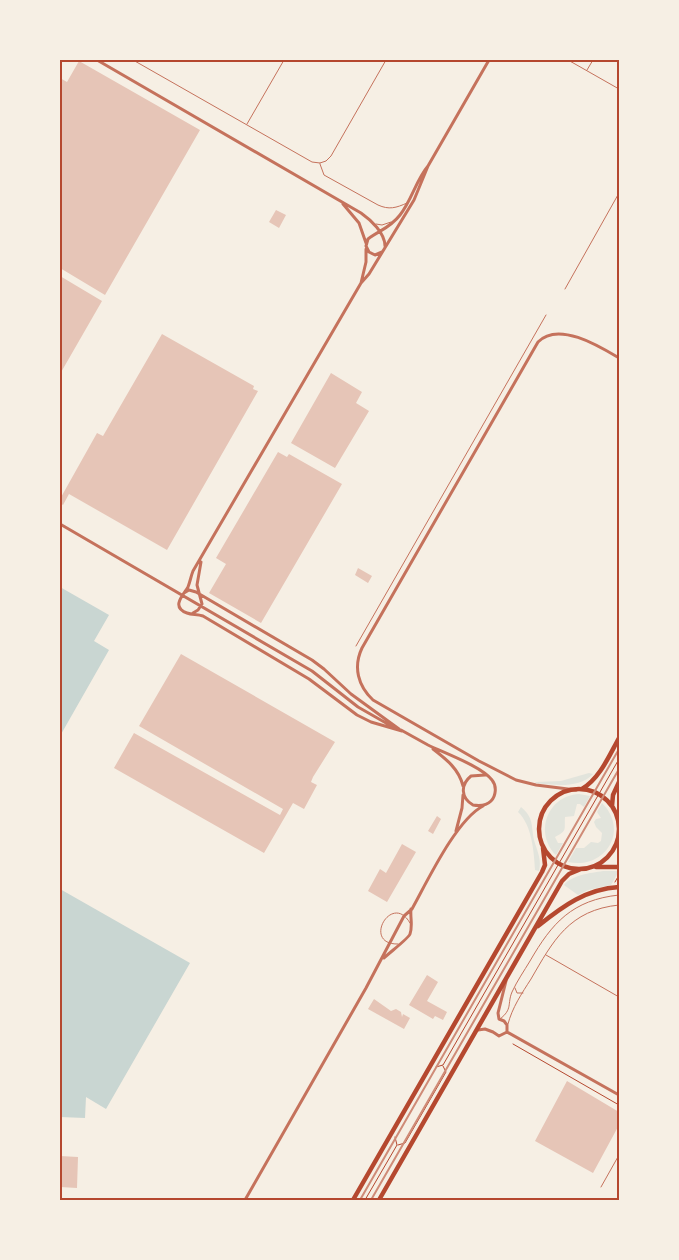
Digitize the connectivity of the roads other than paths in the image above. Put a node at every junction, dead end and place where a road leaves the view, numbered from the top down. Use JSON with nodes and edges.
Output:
{"nodes":[{"id":1,"x":97,"y":60,"type":"edge"},
{"id":2,"x":133,"y":60,"type":"edge"},
{"id":3,"x":284,"y":60,"type":"edge"},
{"id":4,"x":386,"y":60,"type":"edge"},
{"id":5,"x":489,"y":60,"type":"edge"},
{"id":6,"x":568,"y":60,"type":"edge"},
{"id":7,"x":593,"y":60,"type":"edge"},
{"id":8,"x":587,"y":71,"type":"junction"},
{"id":9,"x":619,"y":89,"type":"edge"},
{"id":10,"x":247,"y":124,"type":"junction"},
{"id":11,"x":320,"y":163,"type":"junction"},
{"id":12,"x":428,"y":166,"type":"junction"},
{"id":13,"x":619,"y":193,"type":"edge"},
{"id":14,"x":340,"y":201,"type":"junction"},
{"id":15,"x":410,"y":201,"type":"junction"},
{"id":16,"x":370,"y":221,"type":"junction"},
{"id":17,"x":395,"y":221,"type":"junction"},
{"id":18,"x":380,"y":233,"type":"junction"},
{"id":19,"x":374,"y":236,"type":"junction"},
{"id":20,"x":384,"y":240,"type":"junction"},
{"id":21,"x":366,"y":246,"type":"junction"},
{"id":22,"x":384,"y":251,"type":"junction"},
{"id":23,"x":361,"y":283,"type":"junction"},
{"id":24,"x":565,"y":288,"type":"dead end"},
{"id":25,"x":546,"y":315,"type":"dead end"},
{"id":26,"x":619,"y":358,"type":"edge"},
{"id":27,"x":60,"y":524,"type":"edge"},
{"id":28,"x":201,"y":560,"type":"junction"},
{"id":29,"x":184,"y":593,"type":"junction"},
{"id":30,"x":200,"y":595,"type":"junction"},
{"id":31,"x":190,"y":613,"type":"junction"},
{"id":32,"x":356,"y":646,"type":"dead end"},
{"id":33,"x":402,"y":731,"type":"junction"},
{"id":34,"x":619,"y":738,"type":"edge"},
{"id":35,"x":429,"y":746,"type":"junction"},
{"id":36,"x":485,"y":775,"type":"junction"},
{"id":37,"x":619,"y":782,"type":"edge"},
{"id":38,"x":579,"y":789,"type":"junction"},
{"id":39,"x":463,"y":791,"type":"junction"},
{"id":40,"x":485,"y":805,"type":"junction"},
{"id":41,"x":612,"y":806,"type":"junction"},
{"id":42,"x":619,"y":824,"type":"edge"},
{"id":43,"x":456,"y":831,"type":"junction"},
{"id":44,"x":543,"y":848,"type":"junction"},
{"id":45,"x":593,"y":867,"type":"junction"},
{"id":46,"x":619,"y":867,"type":"edge"},
{"id":47,"x":581,"y":869,"type":"junction"},
{"id":48,"x":616,"y":886,"type":"edge"},
{"id":49,"x":619,"y":895,"type":"edge"},
{"id":50,"x":619,"y":906,"type":"edge"},
{"id":51,"x":412,"y":909,"type":"junction"},
{"id":52,"x":404,"y":916,"type":"junction"},
{"id":53,"x":410,"y":924,"type":"junction"},
{"id":54,"x":535,"y":929,"type":"junction"},
{"id":55,"x":389,"y":943,"type":"junction"},
{"id":56,"x":399,"y":944,"type":"junction"},
{"id":57,"x":545,"y":954,"type":"junction"},
{"id":58,"x":382,"y":960,"type":"junction"},
{"id":59,"x":507,"y":978,"type":"junction"},
{"id":60,"x":514,"y":988,"type":"junction"},
{"id":61,"x":523,"y":993,"type":"junction"},
{"id":62,"x":619,"y":997,"type":"edge"},
{"id":63,"x":499,"y":1019,"type":"junction"},
{"id":64,"x":507,"y":1025,"type":"junction"},
{"id":65,"x":478,"y":1030,"type":"junction"},
{"id":66,"x":507,"y":1032,"type":"junction"},
{"id":67,"x":619,"y":1096,"type":"edge"},
{"id":68,"x":619,"y":1156,"type":"edge"},
{"id":69,"x":601,"y":1186,"type":"dead end"},
{"id":70,"x":245,"y":1200,"type":"edge"},
{"id":71,"x":353,"y":1200,"type":"edge"},
{"id":72,"x":379,"y":1200,"type":"edge"}],
"edges":[{"from":1,"to":14,"type":"street"},
{"from":2,"to":10,"type":"lane"},
{"from":3,"to":10,"type":"lane"},
{"from":4,"to":11,"type":"lane"},
{"from":5,"to":12,"type":"street"},
{"from":6,"to":8,"type":"lane"},
{"from":7,"to":8,"type":"lane"},
{"from":8,"to":9,"type":"lane"},
{"from":10,"to":11,"type":"lane"},
{"from":11,"to":15,"type":"lane"},
{"from":12,"to":15,"type":"street"},
{"from":12,"to":22,"type":"street"},
{"from":13,"to":24,"type":"lane"},
{"from":14,"to":16,"type":"street"},
{"from":14,"to":21,"type":"street"},
{"from":15,"to":17,"type":"street"},
{"from":16,"to":17,"type":"lane"},
{"from":16,"to":18,"type":"street"},
{"from":17,"to":18,"type":"street"},
{"from":18,"to":19,"type":"street"},
{"from":18,"to":20,"type":"street"},
{"from":19,"to":20,"type":"street"},
{"from":19,"to":21,"type":"street"},
{"from":20,"to":22,"type":"street"},
{"from":21,"to":22,"type":"street"},
{"from":21,"to":23,"type":"street"},
{"from":22,"to":23,"type":"street"},
{"from":23,"to":28,"type":"street"},
{"from":25,"to":32,"type":"lane"},
{"from":26,"to":38,"type":"street"},
{"from":27,"to":33,"type":"street"},
{"from":28,"to":29,"type":"street"},
{"from":28,"to":30,"type":"street"},
{"from":29,"to":30,"type":"street"},
{"from":29,"to":31,"type":"street"},
{"from":30,"to":31,"type":"street"},
{"from":30,"to":33,"type":"street"},
{"from":31,"to":33,"type":"street"},
{"from":33,"to":35,"type":"street"},
{"from":34,"to":38,"type":"main road"},
{"from":35,"to":36,"type":"street"},
{"from":35,"to":39,"type":"street"},
{"from":36,"to":39,"type":"street"},
{"from":36,"to":40,"type":"street"},
{"from":37,"to":41,"type":"main road"},
{"from":38,"to":41,"type":"main road"},
{"from":38,"to":44,"type":"main road"},
{"from":39,"to":40,"type":"street"},
{"from":39,"to":43,"type":"street"},
{"from":40,"to":43,"type":"street"},
{"from":41,"to":42,"type":"main road"},
{"from":42,"to":45,"type":"main road"},
{"from":43,"to":51,"type":"street"},
{"from":44,"to":47,"type":"main road"},
{"from":44,"to":71,"type":"main road"},
{"from":45,"to":46,"type":"main road"},
{"from":45,"to":47,"type":"main road"},
{"from":47,"to":54,"type":"main road"},
{"from":48,"to":54,"type":"main road"},
{"from":49,"to":60,"type":"lane"},
{"from":50,"to":57,"type":"lane"},
{"from":51,"to":52,"type":"street"},
{"from":51,"to":53,"type":"street"},
{"from":52,"to":53,"type":"lane"},
{"from":52,"to":55,"type":"street"},
{"from":52,"to":55,"type":"lane"},
{"from":53,"to":56,"type":"street"},
{"from":54,"to":59,"type":"main road"},
{"from":55,"to":56,"type":"lane"},
{"from":55,"to":58,"type":"street"},
{"from":56,"to":58,"type":"street"},
{"from":57,"to":61,"type":"lane"},
{"from":57,"to":62,"type":"lane"},
{"from":58,"to":70,"type":"street"},
{"from":59,"to":63,"type":"street"},
{"from":59,"to":65,"type":"main road"},
{"from":60,"to":61,"type":"lane"},
{"from":60,"to":63,"type":"lane"},
{"from":61,"to":64,"type":"lane"},
{"from":63,"to":64,"type":"street"},
{"from":64,"to":66,"type":"street"},
{"from":65,"to":66,"type":"street"},
{"from":65,"to":72,"type":"main road"},
{"from":66,"to":67,"type":"street"},
{"from":68,"to":69,"type":"lane"}]}
